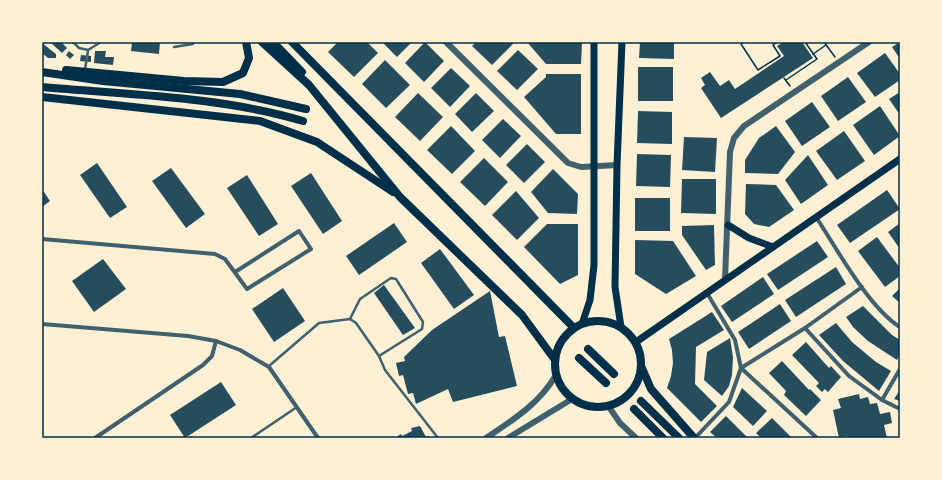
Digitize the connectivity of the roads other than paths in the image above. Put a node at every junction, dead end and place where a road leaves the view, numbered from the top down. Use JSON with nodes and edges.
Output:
{"nodes":[{"id":1,"x":73,"y":42,"type":"edge"},
{"id":2,"x":101,"y":42,"type":"edge"},
{"id":3,"x":192,"y":42,"type":"edge"},
{"id":4,"x":246,"y":42,"type":"edge"},
{"id":5,"x":262,"y":42,"type":"edge"},
{"id":6,"x":273,"y":42,"type":"edge"},
{"id":7,"x":292,"y":42,"type":"edge"},
{"id":8,"x":446,"y":42,"type":"edge"},
{"id":9,"x":594,"y":42,"type":"edge"},
{"id":10,"x":622,"y":42,"type":"edge"},
{"id":11,"x":869,"y":42,"type":"edge"},
{"id":12,"x":174,"y":47,"type":"dead end"},
{"id":13,"x":88,"y":50,"type":"junction"},
{"id":14,"x":42,"y":68,"type":"edge"},
{"id":15,"x":42,"y":72,"type":"edge"},
{"id":16,"x":85,"y":72,"type":"junction"},
{"id":17,"x":314,"y":84,"type":"dead end"},
{"id":18,"x":42,"y":87,"type":"edge"},
{"id":19,"x":42,"y":97,"type":"edge"},
{"id":20,"x":306,"y":109,"type":"dead end"},
{"id":21,"x":303,"y":121,"type":"dead end"},
{"id":22,"x":900,"y":159,"type":"edge"},
{"id":23,"x":617,"y":165,"type":"junction"},
{"id":24,"x":593,"y":166,"type":"junction"},
{"id":25,"x":400,"y":197,"type":"junction"},
{"id":26,"x":816,"y":217,"type":"junction"},
{"id":27,"x":728,"y":225,"type":"junction"},
{"id":28,"x":42,"y":239,"type":"edge"},
{"id":29,"x":773,"y":247,"type":"junction"},
{"id":30,"x":235,"y":272,"type":"junction"},
{"id":31,"x":725,"y":280,"type":"junction"},
{"id":32,"x":862,"y":287,"type":"junction"},
{"id":33,"x":707,"y":293,"type":"junction"},
{"id":34,"x":350,"y":319,"type":"junction"},
{"id":35,"x":42,"y":324,"type":"edge"},
{"id":36,"x":582,"y":324,"type":"junction"},
{"id":37,"x":621,"y":327,"type":"junction"},
{"id":38,"x":900,"y":327,"type":"edge"},
{"id":39,"x":574,"y":328,"type":"junction"},
{"id":40,"x":805,"y":328,"type":"junction"},
{"id":41,"x":216,"y":341,"type":"junction"},
{"id":42,"x":636,"y":342,"type":"junction"},
{"id":43,"x":588,"y":349,"type":"dead end"},
{"id":44,"x":379,"y":356,"type":"junction"},
{"id":45,"x":579,"y":358,"type":"dead end"},
{"id":46,"x":555,"y":360,"type":"junction"},
{"id":47,"x":268,"y":367,"type":"junction"},
{"id":48,"x":642,"y":368,"type":"junction"},
{"id":49,"x":741,"y":368,"type":"junction"},
{"id":50,"x":900,"y":369,"type":"edge"},
{"id":51,"x":614,"y":374,"type":"dead end"},
{"id":52,"x":556,"y":375,"type":"junction"},
{"id":53,"x":606,"y":383,"type":"dead end"},
{"id":54,"x":572,"y":399,"type":"junction"},
{"id":55,"x":882,"y":400,"type":"junction"},
{"id":56,"x":641,"y":401,"type":"dead end"},
{"id":57,"x":609,"y":407,"type":"junction"},
{"id":58,"x":297,"y":408,"type":"junction"},
{"id":59,"x":634,"y":409,"type":"dead end"},
{"id":60,"x":900,"y":409,"type":"edge"},
{"id":61,"x":95,"y":438,"type":"edge"},
{"id":62,"x":251,"y":438,"type":"edge"},
{"id":63,"x":318,"y":438,"type":"edge"},
{"id":64,"x":438,"y":438,"type":"edge"},
{"id":65,"x":486,"y":438,"type":"edge"},
{"id":66,"x":508,"y":438,"type":"edge"},
{"id":67,"x":636,"y":438,"type":"edge"},
{"id":68,"x":663,"y":438,"type":"edge"},
{"id":69,"x":679,"y":438,"type":"edge"},
{"id":70,"x":695,"y":438,"type":"edge"},
{"id":71,"x":817,"y":438,"type":"edge"}],
"edges":[{"from":1,"to":13,"type":"lane"},
{"from":2,"to":13,"type":"lane"},
{"from":3,"to":12,"type":"lane"},
{"from":4,"to":16,"type":"main road"},
{"from":5,"to":25,"type":"main road"},
{"from":6,"to":17,"type":"main road"},
{"from":7,"to":39,"type":"main road"},
{"from":8,"to":24,"type":"street"},
{"from":9,"to":24,"type":"main road"},
{"from":10,"to":23,"type":"main road"},
{"from":11,"to":27,"type":"street"},
{"from":13,"to":16,"type":"lane"},
{"from":14,"to":16,"type":"main road"},
{"from":15,"to":20,"type":"main road"},
{"from":18,"to":21,"type":"main road"},
{"from":19,"to":25,"type":"main road"},
{"from":22,"to":26,"type":"main road"},
{"from":23,"to":24,"type":"street"},
{"from":23,"to":37,"type":"main road"},
{"from":24,"to":36,"type":"main road"},
{"from":25,"to":46,"type":"main road"},
{"from":26,"to":29,"type":"main road"},
{"from":26,"to":32,"type":"street"},
{"from":27,"to":29,"type":"main road"},
{"from":27,"to":31,"type":"street"},
{"from":28,"to":30,"type":"street"},
{"from":29,"to":31,"type":"main road"},
{"from":30,"to":30,"type":"street"},
{"from":31,"to":33,"type":"main road"},
{"from":32,"to":38,"type":"street"},
{"from":32,"to":40,"type":"street"},
{"from":33,"to":42,"type":"main road"},
{"from":33,"to":49,"type":"street"},
{"from":34,"to":44,"type":"lane"},
{"from":34,"to":44,"type":"lane"},
{"from":34,"to":47,"type":"lane"},
{"from":35,"to":41,"type":"street"},
{"from":36,"to":37,"type":"main road"},
{"from":36,"to":39,"type":"main road"},
{"from":37,"to":42,"type":"main road"},
{"from":39,"to":46,"type":"main road"},
{"from":40,"to":49,"type":"street"},
{"from":40,"to":55,"type":"street"},
{"from":41,"to":47,"type":"street"},
{"from":41,"to":61,"type":"street"},
{"from":42,"to":48,"type":"main road"},
{"from":43,"to":51,"type":"main road"},
{"from":44,"to":64,"type":"lane"},
{"from":45,"to":53,"type":"main road"},
{"from":46,"to":52,"type":"main road"},
{"from":47,"to":58,"type":"street"},
{"from":48,"to":57,"type":"main road"},
{"from":48,"to":70,"type":"main road"},
{"from":49,"to":70,"type":"street"},
{"from":49,"to":71,"type":"street"},
{"from":50,"to":55,"type":"street"},
{"from":52,"to":54,"type":"main road"},
{"from":52,"to":65,"type":"street"},
{"from":54,"to":57,"type":"main road"},
{"from":54,"to":66,"type":"street"},
{"from":55,"to":60,"type":"street"},
{"from":56,"to":69,"type":"main road"},
{"from":57,"to":67,"type":"street"},
{"from":58,"to":62,"type":"lane"},
{"from":58,"to":63,"type":"street"},
{"from":59,"to":68,"type":"main road"}]}
